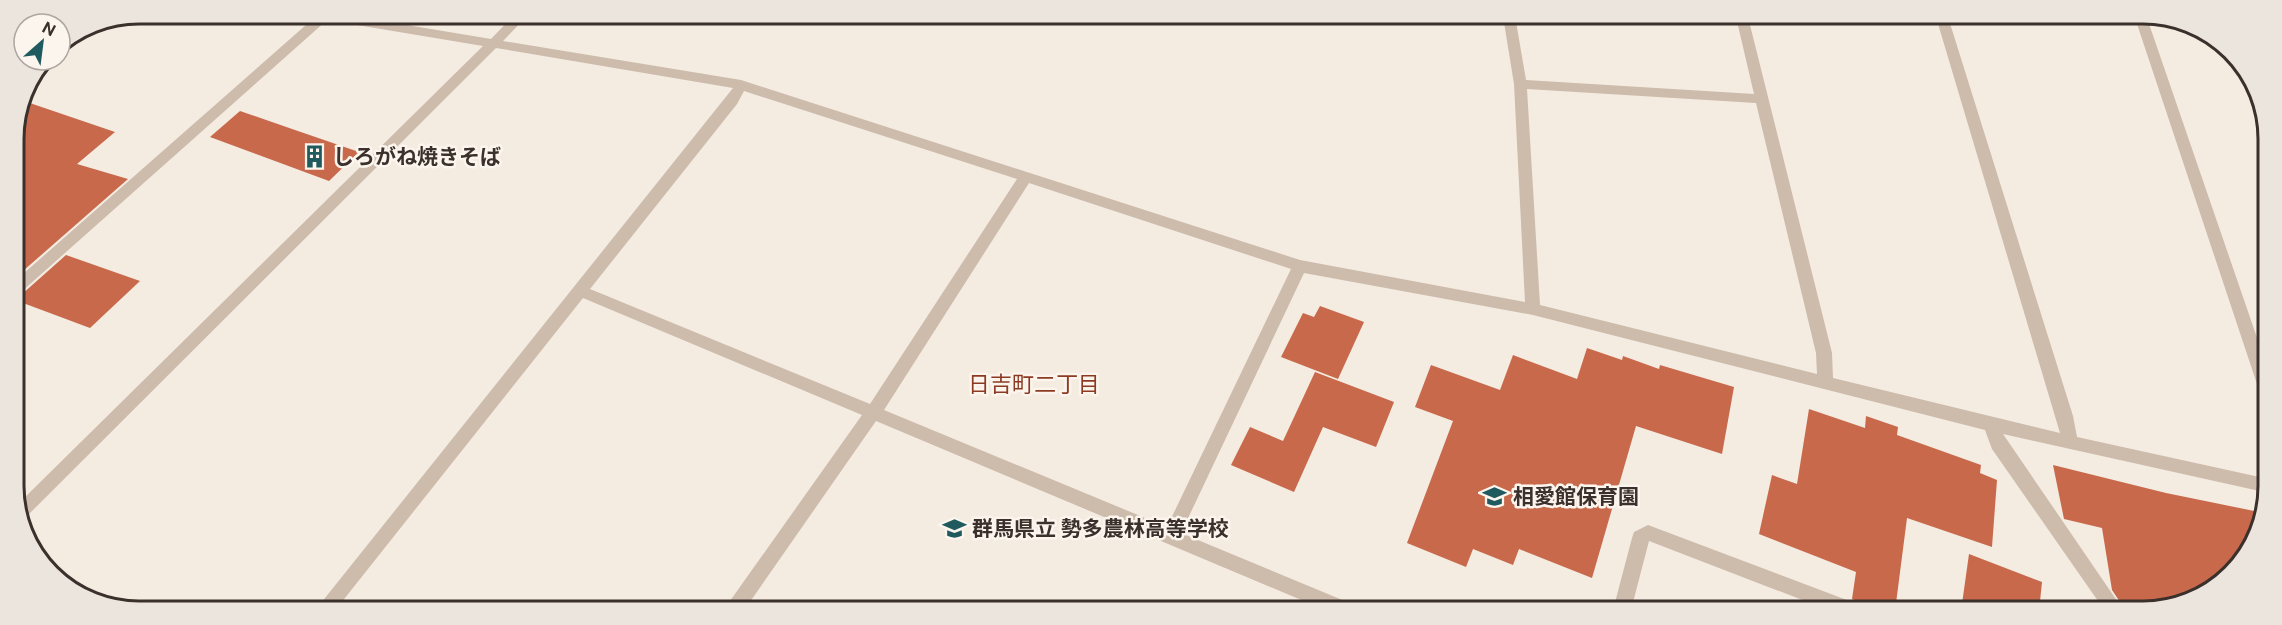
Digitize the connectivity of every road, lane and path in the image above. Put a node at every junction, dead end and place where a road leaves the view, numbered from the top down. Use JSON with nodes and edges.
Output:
{"nodes":[{"id":1,"x":310,"y":24,"type":"edge"},
{"id":2,"x":379,"y":24,"type":"edge"},
{"id":3,"x":514,"y":24,"type":"edge"},
{"id":4,"x":1510,"y":24,"type":"edge"},
{"id":5,"x":1744,"y":24,"type":"edge"},
{"id":6,"x":1944,"y":24,"type":"edge"},
{"id":7,"x":2143,"y":24,"type":"edge"},
{"id":8,"x":494,"y":44,"type":"junction"},
{"id":9,"x":1520,"y":84,"type":"junction"},
{"id":10,"x":741,"y":85,"type":"junction"},
{"id":11,"x":1761,"y":99,"type":"junction"},
{"id":12,"x":1026,"y":176,"type":"junction"},
{"id":13,"x":1300,"y":266,"type":"junction"},
{"id":14,"x":24,"y":281,"type":"edge"},
{"id":15,"x":581,"y":291,"type":"junction"},
{"id":16,"x":1533,"y":309,"type":"junction"},
{"id":17,"x":2258,"y":363,"type":"edge"},
{"id":18,"x":1825,"y":381,"type":"junction"},
{"id":19,"x":873,"y":412,"type":"junction"},
{"id":20,"x":1990,"y":424,"type":"junction"},
{"id":21,"x":2070,"y":442,"type":"junction"},
{"id":22,"x":2258,"y":484,"type":"edge"},
{"id":23,"x":26,"y":507,"type":"edge"},
{"id":24,"x":1171,"y":537,"type":"junction"},
{"id":25,"x":332,"y":601,"type":"edge"},
{"id":26,"x":740,"y":601,"type":"edge"},
{"id":27,"x":1324,"y":601,"type":"edge"},
{"id":28,"x":1624,"y":601,"type":"edge"},
{"id":29,"x":1828,"y":601,"type":"edge"},
{"id":30,"x":2108,"y":601,"type":"edge"}],
"edges":[{"from":1,"to":14,"type":"street"},
{"from":2,"to":8,"type":"street"},
{"from":3,"to":8,"type":"street"},
{"from":4,"to":9,"type":"street"},
{"from":5,"to":11,"type":"street"},
{"from":6,"to":21,"type":"street"},
{"from":7,"to":17,"type":"street"},
{"from":8,"to":10,"type":"street"},
{"from":8,"to":23,"type":"street"},
{"from":9,"to":11,"type":"street"},
{"from":9,"to":16,"type":"street"},
{"from":10,"to":12,"type":"street"},
{"from":10,"to":15,"type":"street"},
{"from":11,"to":18,"type":"street"},
{"from":12,"to":13,"type":"street"},
{"from":12,"to":19,"type":"street"},
{"from":13,"to":16,"type":"street"},
{"from":13,"to":24,"type":"street"},
{"from":15,"to":19,"type":"street"},
{"from":15,"to":25,"type":"street"},
{"from":16,"to":18,"type":"street"},
{"from":18,"to":20,"type":"street"},
{"from":19,"to":24,"type":"street"},
{"from":19,"to":26,"type":"street"},
{"from":20,"to":21,"type":"street"},
{"from":20,"to":30,"type":"street"},
{"from":21,"to":22,"type":"street"},
{"from":24,"to":27,"type":"street"},
{"from":28,"to":29,"type":"street"}]}
